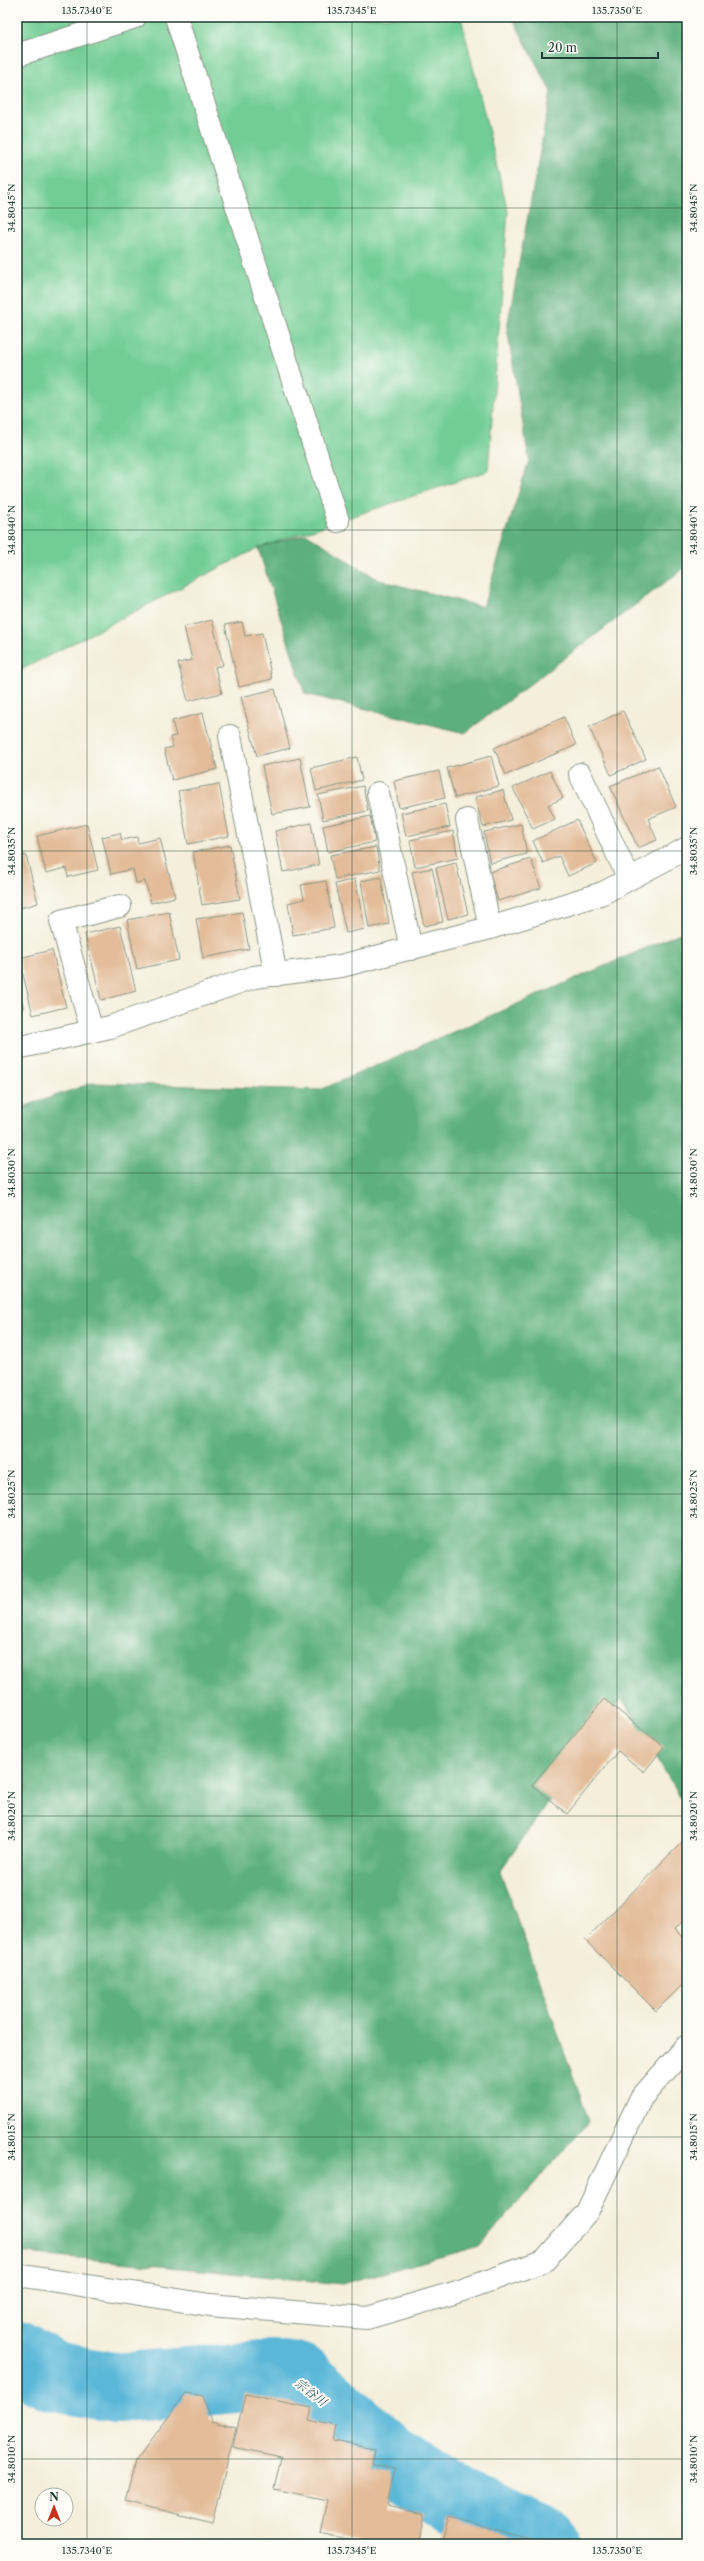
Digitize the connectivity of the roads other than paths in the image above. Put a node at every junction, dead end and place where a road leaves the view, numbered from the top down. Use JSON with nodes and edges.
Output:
{"nodes":[{"id":1,"x":135,"y":17,"type":"edge"},
{"id":2,"x":176,"y":17,"type":"edge"},
{"id":3,"x":17,"y":55,"type":"edge"},
{"id":4,"x":338,"y":521,"type":"dead end"},
{"id":5,"x":230,"y":736,"type":"dead end"},
{"id":6,"x":580,"y":774,"type":"dead end"},
{"id":7,"x":378,"y":793,"type":"dead end"},
{"id":8,"x":467,"y":820,"type":"dead end"},
{"id":9,"x":687,"y":848,"type":"edge"},
{"id":10,"x":629,"y":879,"type":"junction"},
{"id":11,"x":120,"y":906,"type":"dead end"},
{"id":12,"x":490,"y":928,"type":"junction"},
{"id":13,"x":411,"y":949,"type":"junction"},
{"id":14,"x":276,"y":975,"type":"junction"},
{"id":15,"x":92,"y":1031,"type":"junction"},
{"id":16,"x":17,"y":1048,"type":"edge"},
{"id":17,"x":687,"y":2046,"type":"edge"},
{"id":18,"x":17,"y":2275,"type":"edge"}],
"edges":[{"from":1,"to":3,"type":"street"},
{"from":2,"to":4,"type":"street"},
{"from":5,"to":14,"type":"street"},
{"from":6,"to":10,"type":"street"},
{"from":7,"to":13,"type":"street"},
{"from":8,"to":12,"type":"street"},
{"from":9,"to":10,"type":"street"},
{"from":10,"to":12,"type":"street"},
{"from":11,"to":15,"type":"street"},
{"from":12,"to":13,"type":"street"},
{"from":13,"to":14,"type":"street"},
{"from":14,"to":15,"type":"street"},
{"from":15,"to":16,"type":"street"},
{"from":17,"to":18,"type":"street"}]}
